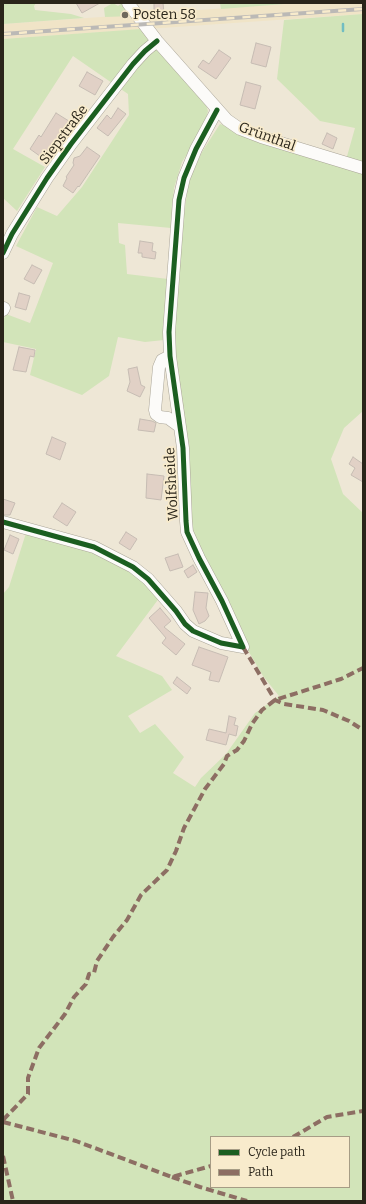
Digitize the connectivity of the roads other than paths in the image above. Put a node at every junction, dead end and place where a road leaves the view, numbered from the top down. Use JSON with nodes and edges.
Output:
{"nodes":[{"id":1,"x":128,"y":3,"type":"edge"},
{"id":2,"x":157,"y":41,"type":"junction"},
{"id":3,"x":217,"y":110,"type":"junction"},
{"id":4,"x":363,"y":168,"type":"edge"},
{"id":5,"x":3,"y":253,"type":"edge"},
{"id":6,"x":170,"y":356,"type":"junction"},
{"id":7,"x":179,"y":426,"type":"junction"},
{"id":8,"x":3,"y":522,"type":"edge"}],
"edges":[{"from":1,"to":2,"type":"street","name":"Grünthal"},
{"from":2,"to":3,"type":"street","name":"Grünthal"},
{"from":2,"to":5,"type":"street","name":"Siepstraße"},
{"from":3,"to":4,"type":"street","name":"Grünthal"},
{"from":3,"to":6,"type":"street","name":"Wolfsheide"},
{"from":6,"to":7,"type":"street","name":"Wolfsheide"},
{"from":6,"to":7,"type":"street"},
{"from":7,"to":8,"type":"street","name":"Wolfsheide"}]}
